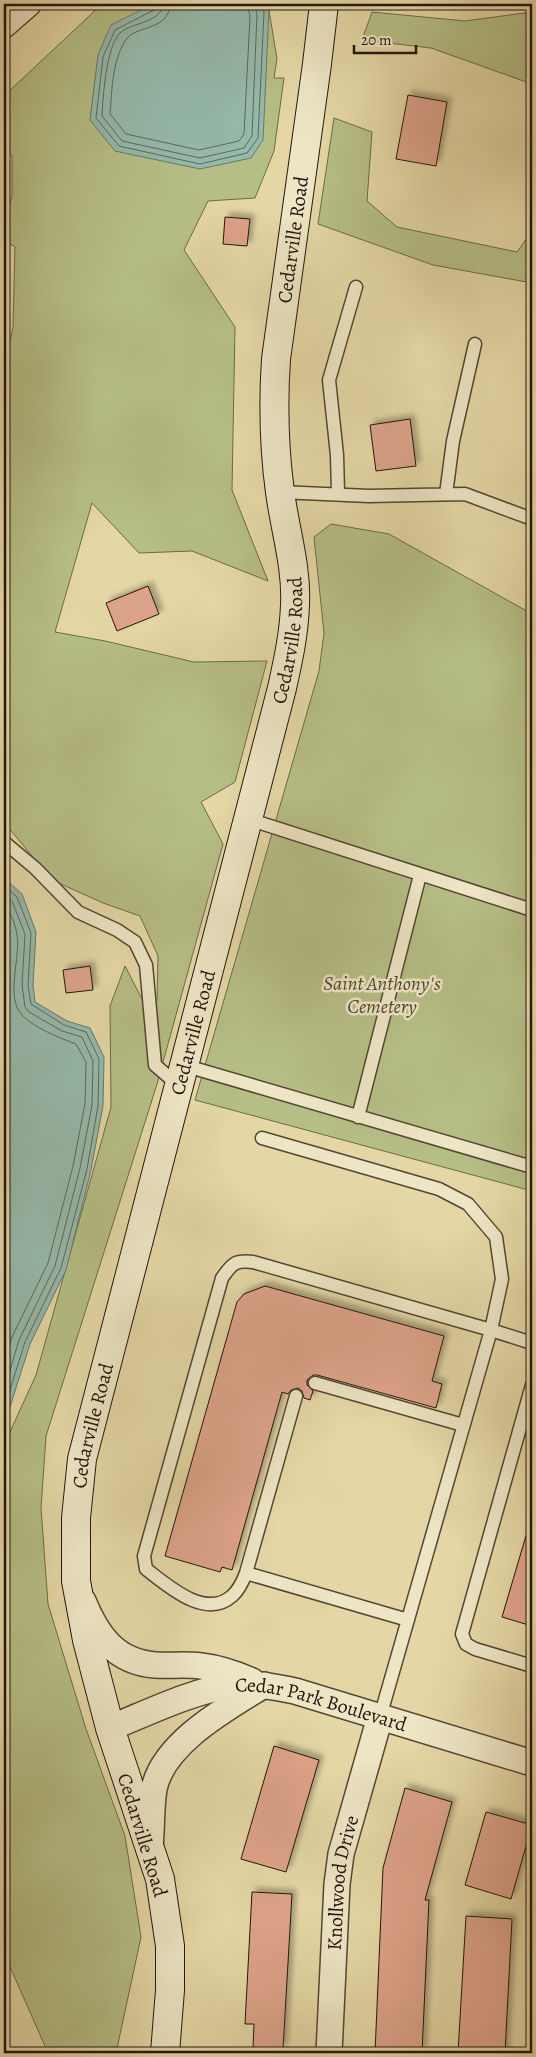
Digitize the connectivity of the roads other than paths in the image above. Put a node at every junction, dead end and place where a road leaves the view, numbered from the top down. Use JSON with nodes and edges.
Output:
{"nodes":[{"id":1,"x":28,"y":4,"type":"edge"},
{"id":2,"x":324,"y":4,"type":"edge"},
{"id":3,"x":4,"y":25,"type":"edge"},
{"id":4,"x":356,"y":286,"type":"dead end"},
{"id":5,"x":475,"y":344,"type":"dead end"},
{"id":6,"x":280,"y":492,"type":"junction"},
{"id":7,"x":338,"y":493,"type":"junction"},
{"id":8,"x":446,"y":494,"type":"junction"},
{"id":9,"x":532,"y":519,"type":"edge"},
{"id":10,"x":248,"y":819,"type":"junction"},
{"id":11,"x":4,"y":842,"type":"edge"},
{"id":12,"x":420,"y":875,"type":"junction"},
{"id":13,"x":532,"y":910,"type":"edge"},
{"id":14,"x":181,"y":1075,"type":"junction"},
{"id":15,"x":358,"y":1116,"type":"junction"},
{"id":16,"x":262,"y":1138,"type":"dead end"},
{"id":17,"x":532,"y":1167,"type":"edge"},
{"id":18,"x":491,"y":1330,"type":"junction"},
{"id":19,"x":532,"y":1342,"type":"edge"},
{"id":20,"x":315,"y":1383,"type":"dead end"},
{"id":21,"x":532,"y":1385,"type":"edge"},
{"id":22,"x":296,"y":1396,"type":"dead end"},
{"id":23,"x":463,"y":1425,"type":"junction"},
{"id":24,"x":246,"y":1573,"type":"junction"},
{"id":25,"x":76,"y":1581,"type":"junction"},
{"id":26,"x":408,"y":1620,"type":"junction"},
{"id":27,"x":532,"y":1666,"type":"edge"},
{"id":28,"x":264,"y":1685,"type":"junction"},
{"id":29,"x":380,"y":1717,"type":"junction"},
{"id":30,"x":110,"y":1728,"type":"junction"},
{"id":31,"x":532,"y":1763,"type":"edge"},
{"id":32,"x":150,"y":1848,"type":"junction"},
{"id":33,"x":165,"y":2053,"type":"edge"},
{"id":34,"x":329,"y":2053,"type":"edge"}],
"edges":[{"from":1,"to":3,"type":"street"},
{"from":2,"to":6,"type":"main road","name":"Cedarville Road"},
{"from":4,"to":7,"type":"lane"},
{"from":5,"to":8,"type":"lane"},
{"from":6,"to":7,"type":"lane"},
{"from":6,"to":10,"type":"main road","name":"Cedarville Road"},
{"from":7,"to":8,"type":"lane"},
{"from":8,"to":9,"type":"lane"},
{"from":10,"to":12,"type":"lane"},
{"from":10,"to":14,"type":"main road","name":"Cedarville Road"},
{"from":11,"to":14,"type":"lane"},
{"from":12,"to":13,"type":"lane"},
{"from":12,"to":15,"type":"lane"},
{"from":14,"to":15,"type":"lane"},
{"from":14,"to":25,"type":"main road","name":"Cedarville Road"},
{"from":15,"to":17,"type":"lane"},
{"from":16,"to":18,"type":"lane"},
{"from":18,"to":19,"type":"lane"},
{"from":18,"to":23,"type":"lane"},
{"from":18,"to":24,"type":"lane"},
{"from":20,"to":23,"type":"lane"},
{"from":21,"to":27,"type":"lane"},
{"from":22,"to":24,"type":"lane"},
{"from":23,"to":26,"type":"lane"},
{"from":24,"to":26,"type":"lane"},
{"from":25,"to":28,"type":"street"},
{"from":25,"to":30,"type":"main road","name":"Cedarville Road"},
{"from":26,"to":29,"type":"lane"},
{"from":28,"to":29,"type":"street","name":"Cedar Park Boulevard"},
{"from":28,"to":30,"type":"street","name":"Cedar Park Boulevard"},
{"from":28,"to":32,"type":"street"},
{"from":29,"to":31,"type":"street","name":"Cedar Park Boulevard"},
{"from":29,"to":34,"type":"street","name":"Knollwood Drive"},
{"from":30,"to":32,"type":"main road","name":"Cedarville Road"},
{"from":32,"to":33,"type":"main road","name":"Cedarville Road"}]}
